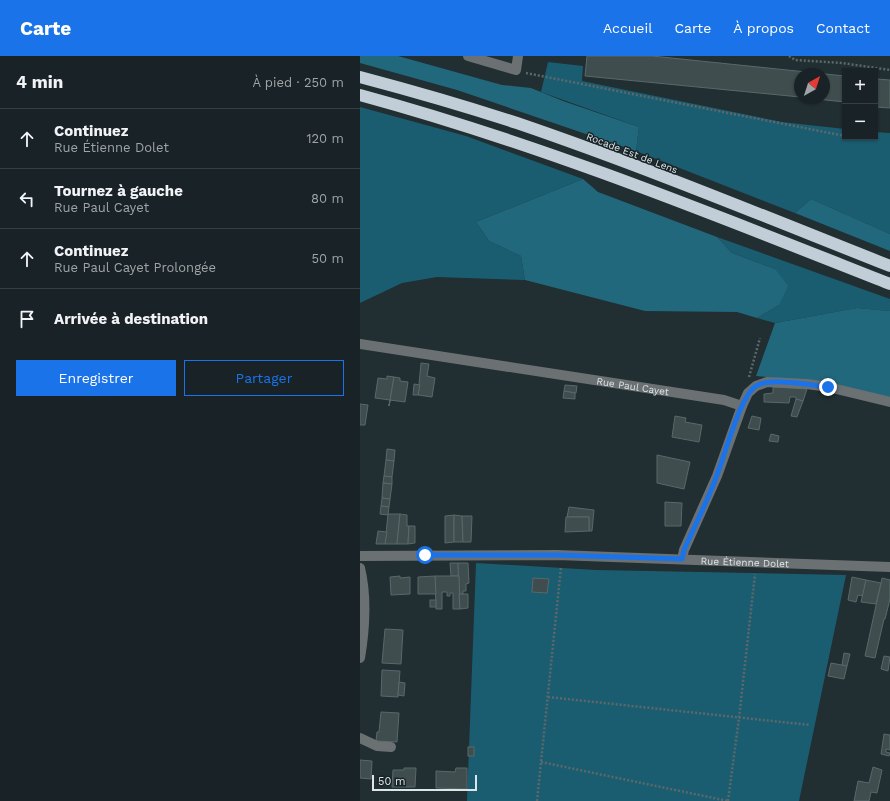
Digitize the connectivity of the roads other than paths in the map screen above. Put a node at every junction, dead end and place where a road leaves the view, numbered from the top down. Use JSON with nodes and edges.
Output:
{"nodes":[{"id":1,"x":468,"y":56,"type":"edge"},
{"id":2,"x":518,"y":56,"type":"edge"},
{"id":3,"x":360,"y":76,"type":"edge"},
{"id":4,"x":360,"y":95,"type":"edge"},
{"id":5,"x":890,"y":266,"type":"edge"},
{"id":6,"x":890,"y":284,"type":"edge"},
{"id":7,"x":360,"y":344,"type":"edge"},
{"id":8,"x":890,"y":402,"type":"edge"},
{"id":9,"x":742,"y":406,"type":"junction"},
{"id":10,"x":360,"y":556,"type":"edge"},
{"id":11,"x":682,"y":559,"type":"junction"},
{"id":12,"x":890,"y":567,"type":"edge"},
{"id":13,"x":360,"y":568,"type":"edge"},
{"id":14,"x":360,"y":658,"type":"edge"},
{"id":15,"x":360,"y":738,"type":"edge"},
{"id":16,"x":392,"y":747,"type":"dead end"}],
"edges":[{"from":1,"to":2,"type":"street"},
{"from":3,"to":5,"type":"highway","name":"Rocade Est de Lens"},
{"from":4,"to":6,"type":"highway"},
{"from":7,"to":9,"type":"street","name":"Rue Paul Cayet"},
{"from":8,"to":9,"type":"street"},
{"from":9,"to":11,"type":"street"},
{"from":10,"to":11,"type":"street","name":"Rue Étienne Dolet"},
{"from":11,"to":12,"type":"street","name":"Rue Étienne Dolet"},
{"from":13,"to":14,"type":"street"},
{"from":15,"to":16,"type":"street"}]}
